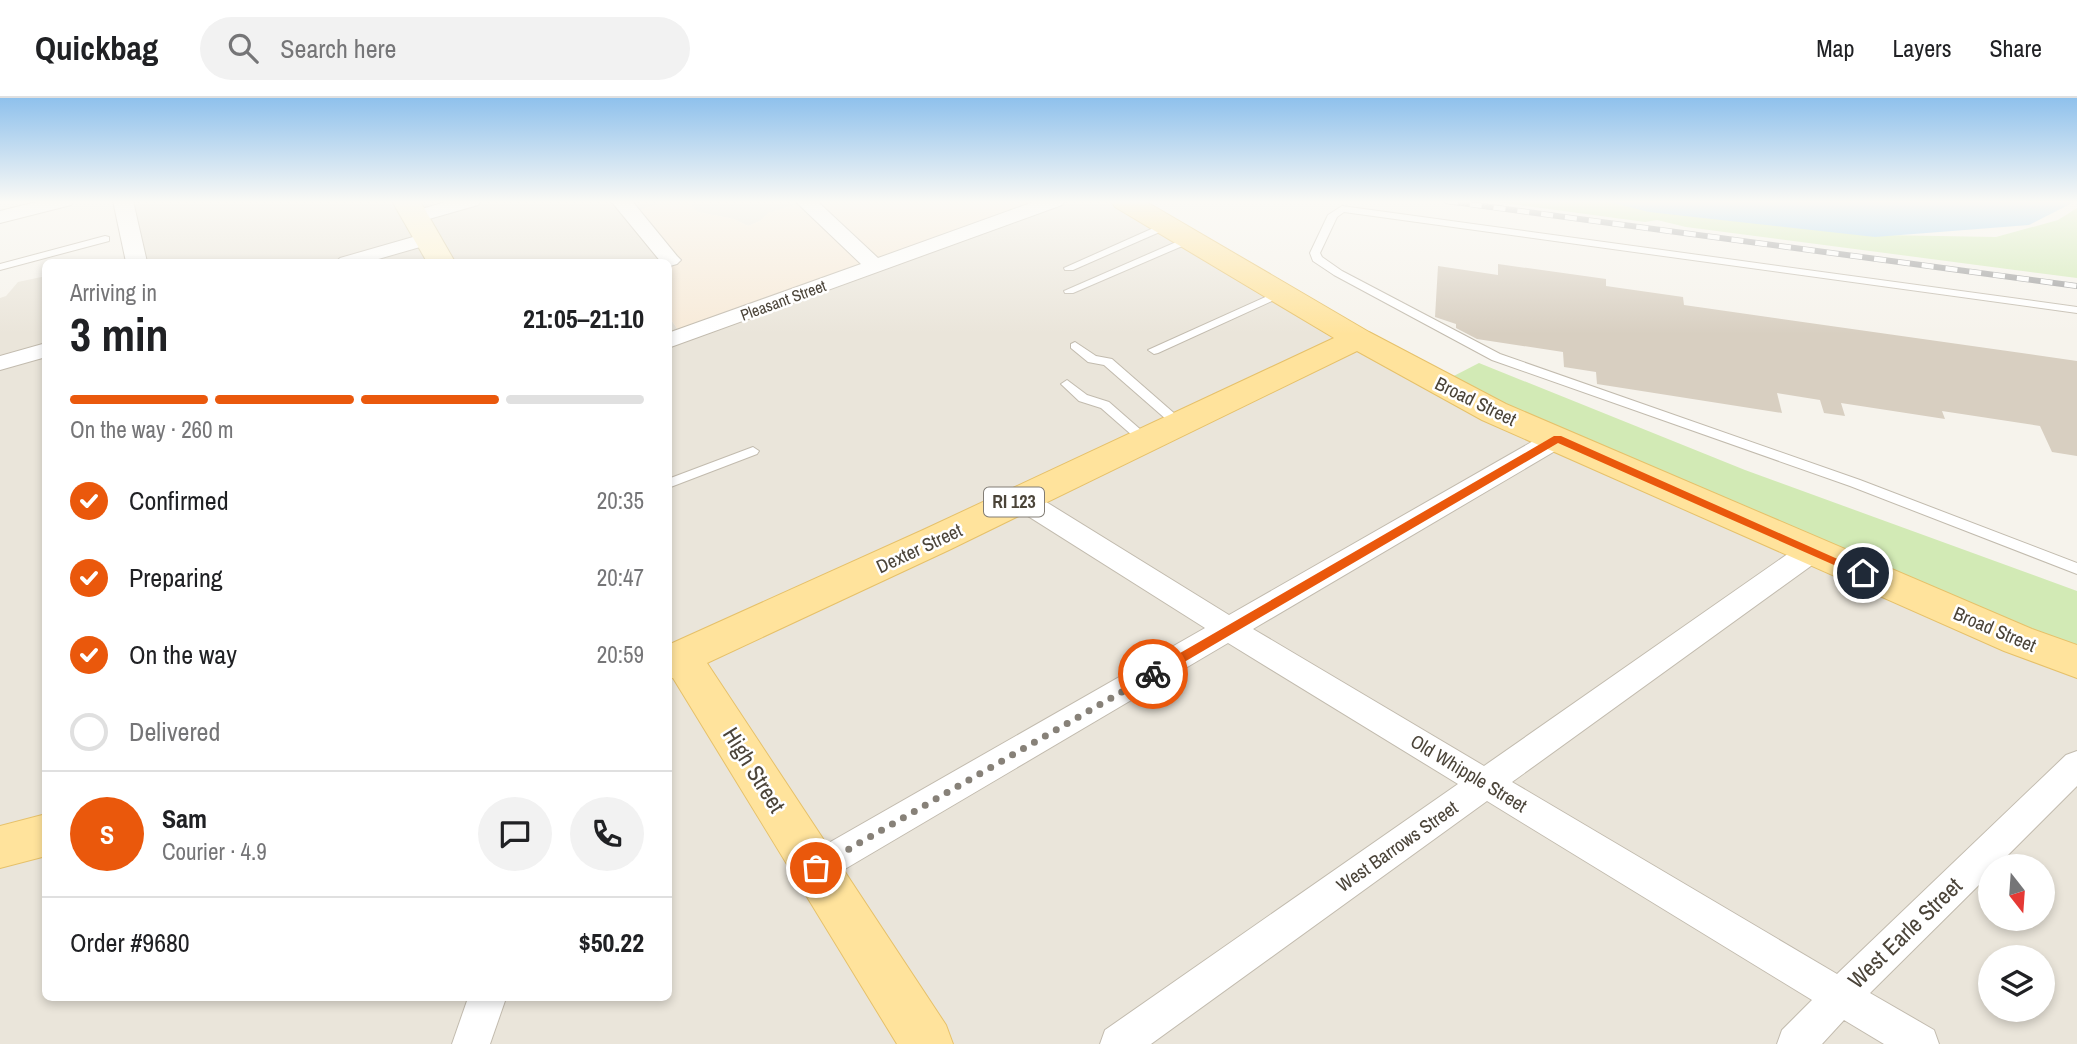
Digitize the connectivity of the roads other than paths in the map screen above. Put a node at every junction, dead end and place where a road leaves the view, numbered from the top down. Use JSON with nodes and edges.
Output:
{"nodes":[{"id":1,"x":82,"y":245,"type":"edge"},
{"id":2,"x":386,"y":245,"type":"edge"},
{"id":3,"x":658,"y":245,"type":"edge"},
{"id":4,"x":853,"y":245,"type":"edge"},
{"id":5,"x":933,"y":245,"type":"edge"},
{"id":6,"x":1139,"y":245,"type":"edge"},
{"id":7,"x":1154,"y":245,"type":"edge"},
{"id":8,"x":1201,"y":245,"type":"edge"},
{"id":9,"x":1319,"y":245,"type":"edge"},
{"id":10,"x":1605,"y":245,"type":"edge"},
{"id":11,"x":354,"y":259,"type":"edge"},
{"id":12,"x":669,"y":259,"type":"edge"},
{"id":13,"x":875,"y":266,"type":"junction"},
{"id":14,"x":0,"y":267,"type":"edge"},
{"id":15,"x":1069,"y":268,"type":"dead end"},
{"id":16,"x":1069,"y":291,"type":"dead end"},
{"id":17,"x":1281,"y":293,"type":"junction"},
{"id":18,"x":2077,"y":310,"type":"edge"},
{"id":19,"x":1358,"y":339,"type":"junction"},
{"id":20,"x":672,"y":340,"type":"edge"},
{"id":21,"x":1075,"y":346,"type":"dead end"},
{"id":22,"x":42,"y":350,"type":"edge"},
{"id":23,"x":1154,"y":350,"type":"dead end"},
{"id":24,"x":0,"y":363,"type":"edge"},
{"id":25,"x":1067,"y":384,"type":"dead end"},
{"id":26,"x":1179,"y":424,"type":"junction"},
{"id":27,"x":1558,"y":438,"type":"junction"},
{"id":28,"x":1145,"y":440,"type":"junction"},
{"id":29,"x":753,"y":450,"type":"dead end"},
{"id":30,"x":672,"y":482,"type":"edge"},
{"id":31,"x":1021,"y":499,"type":"junction"},
{"id":32,"x":1812,"y":551,"type":"junction"},
{"id":33,"x":2077,"y":569,"type":"edge"},
{"id":34,"x":1230,"y":630,"type":"junction"},
{"id":35,"x":673,"y":654,"type":"edge"},
{"id":36,"x":2077,"y":662,"type":"edge"},
{"id":37,"x":2077,"y":765,"type":"edge"},
{"id":38,"x":1485,"y":783,"type":"junction"},
{"id":39,"x":42,"y":836,"type":"edge"},
{"id":40,"x":0,"y":847,"type":"edge"},
{"id":41,"x":816,"y":868,"type":"junction"},
{"id":42,"x":1841,"y":996,"type":"junction"},
{"id":43,"x":485,"y":1001,"type":"edge"},
{"id":44,"x":1138,"y":1039,"type":"edge"},
{"id":45,"x":471,"y":1044,"type":"edge"},
{"id":46,"x":927,"y":1044,"type":"edge"},
{"id":47,"x":1796,"y":1044,"type":"edge"},
{"id":48,"x":1920,"y":1044,"type":"edge"}],
"edges":[{"from":1,"to":14,"type":"lane"},
{"from":2,"to":11,"type":"street"},
{"from":3,"to":12,"type":"street"},
{"from":4,"to":13,"type":"street"},
{"from":5,"to":13,"type":"street","name":"Pleasant Street"},
{"from":6,"to":15,"type":"lane"},
{"from":7,"to":16,"type":"lane"},
{"from":8,"to":17,"type":"main road","name":"Broad Street"},
{"from":9,"to":33,"type":"lane"},
{"from":10,"to":18,"type":"lane"},
{"from":13,"to":20,"type":"street","name":"Pleasant Street"},
{"from":17,"to":19,"type":"main road","name":"Broad Street"},
{"from":17,"to":23,"type":"lane"},
{"from":19,"to":26,"type":"main road","name":"Dexter Street","number":"RI 123"},
{"from":19,"to":27,"type":"main road","name":"Broad Street"},
{"from":21,"to":26,"type":"lane"},
{"from":22,"to":24,"type":"street"},
{"from":25,"to":28,"type":"lane"},
{"from":26,"to":28,"type":"main road","name":"Dexter Street","number":"RI 123"},
{"from":27,"to":32,"type":"main road","name":"Broad Street"},
{"from":27,"to":34,"type":"street"},
{"from":28,"to":31,"type":"main road","name":"Dexter Street","number":"RI 123"},
{"from":29,"to":30,"type":"lane"},
{"from":31,"to":34,"type":"street","name":"Old Whipple Street"},
{"from":31,"to":35,"type":"main road","name":"Dexter Street","number":"RI 123"},
{"from":32,"to":36,"type":"main road","name":"Broad Street"},
{"from":32,"to":38,"type":"street","name":"West Barrows Street"},
{"from":34,"to":38,"type":"street","name":"Old Whipple Street"},
{"from":34,"to":41,"type":"street"},
{"from":35,"to":41,"type":"main road","name":"High Street"},
{"from":37,"to":42,"type":"street","name":"West Earle Street"},
{"from":38,"to":42,"type":"street","name":"Old Whipple Street"},
{"from":38,"to":44,"type":"street","name":"West Barrows Street"},
{"from":39,"to":40,"type":"main road"},
{"from":41,"to":46,"type":"main road","name":"High Street"},
{"from":42,"to":47,"type":"street","name":"West Earle Street"},
{"from":42,"to":48,"type":"street","name":"Old Whipple Street"},
{"from":43,"to":45,"type":"street"}]}
